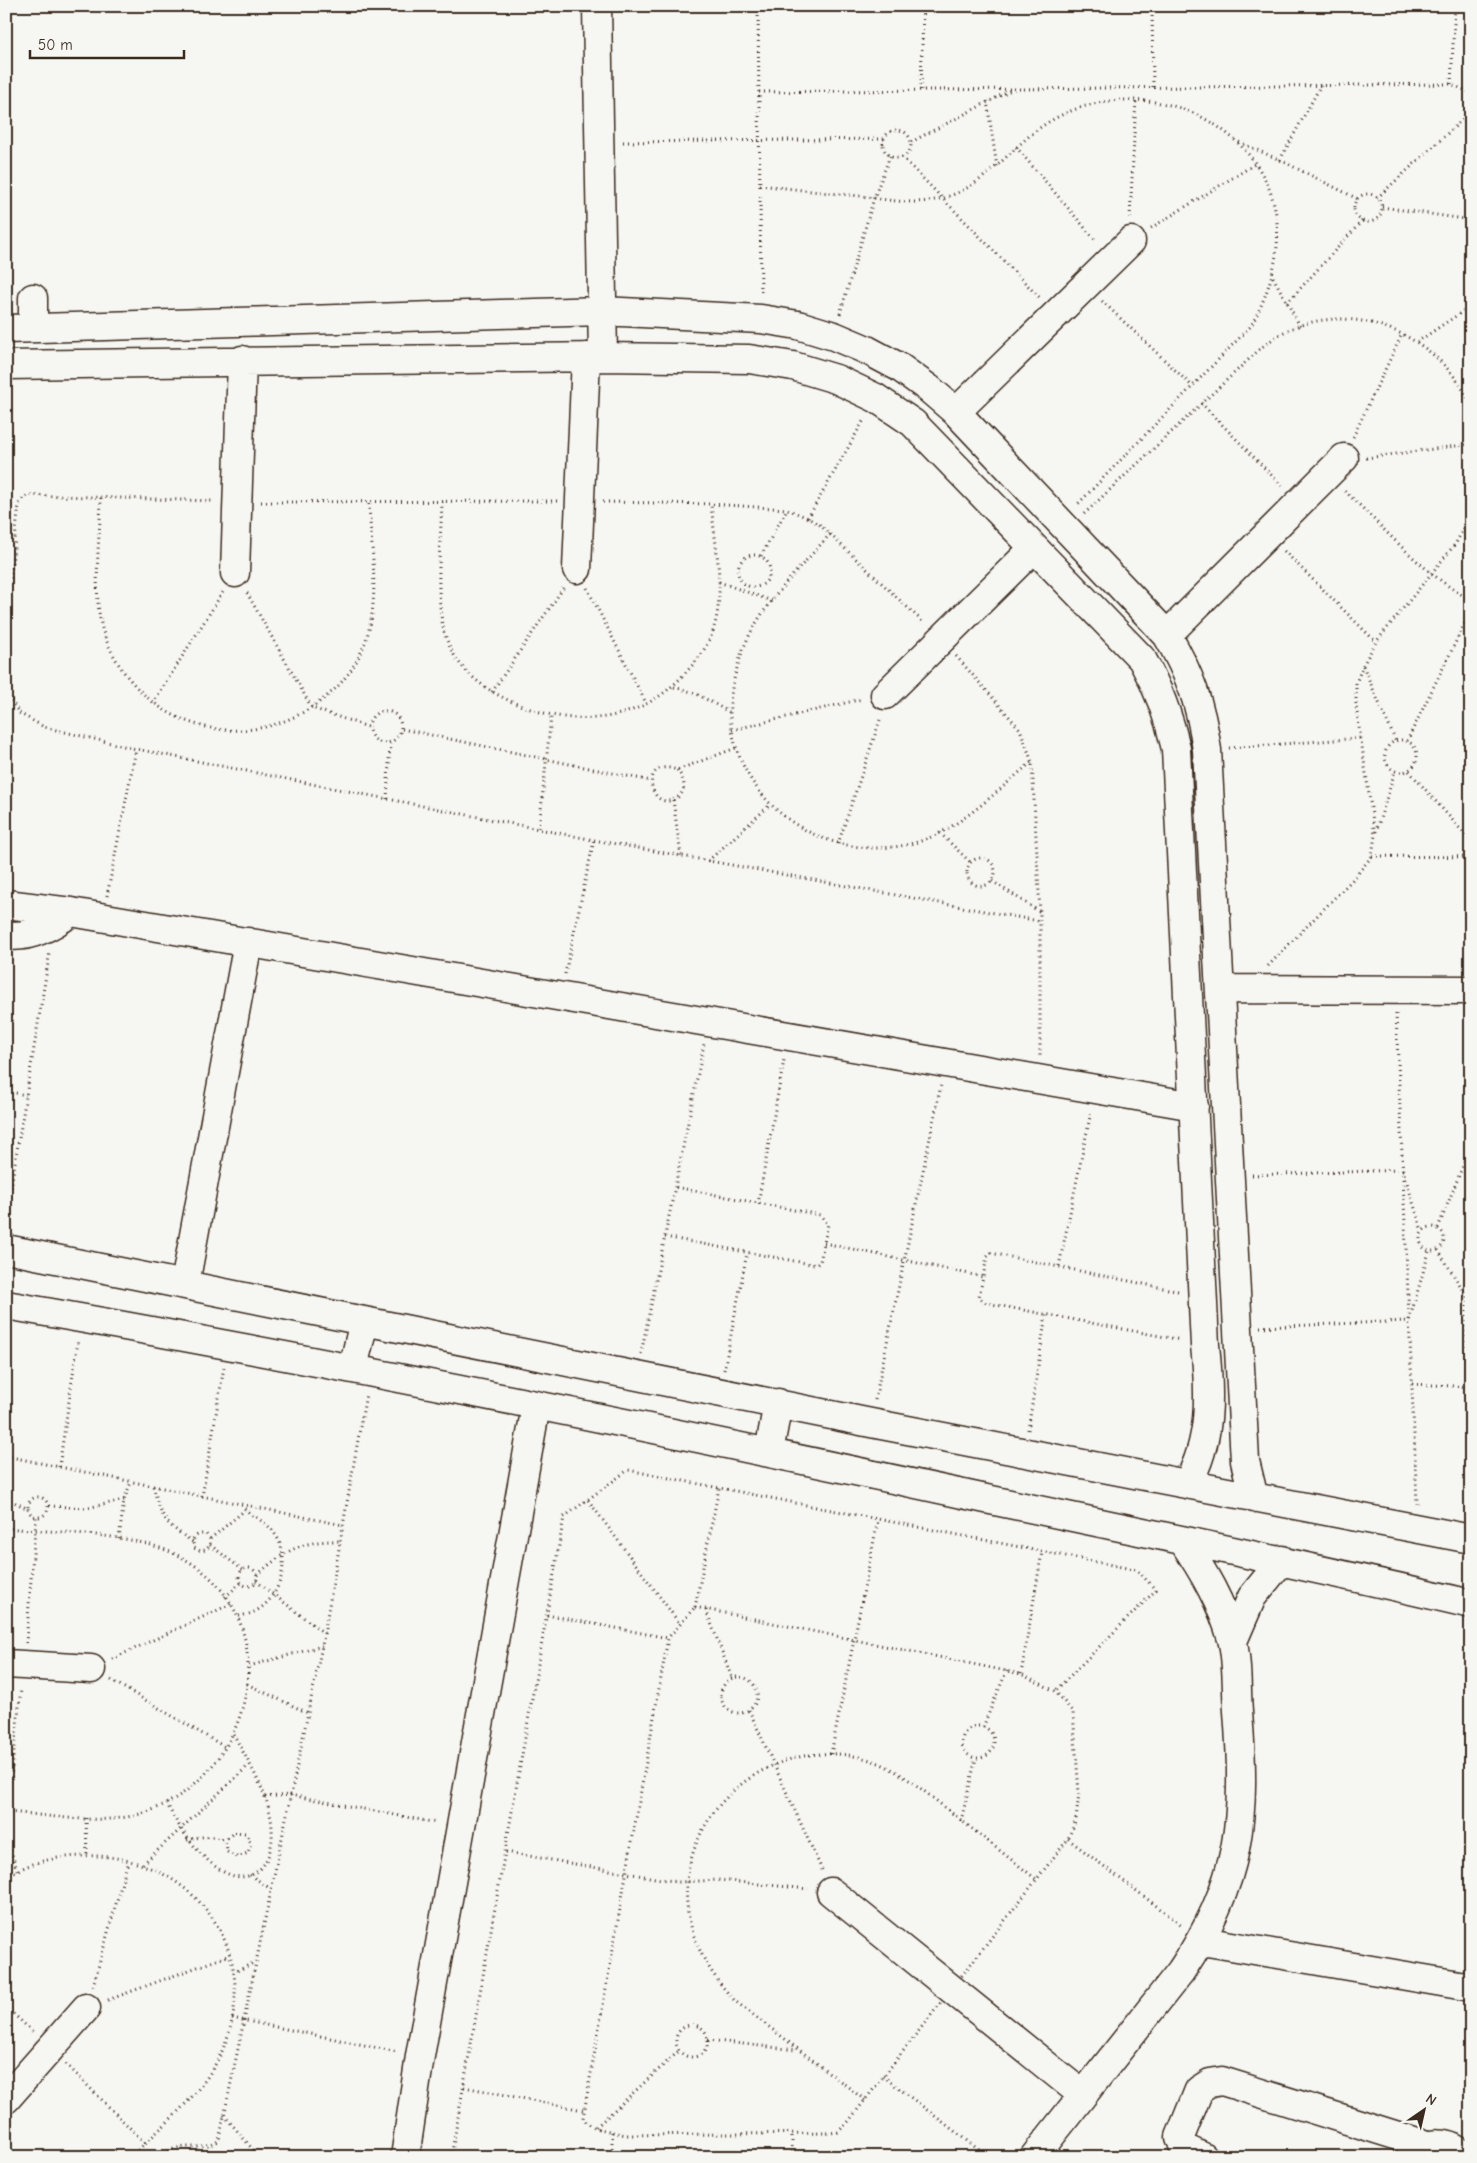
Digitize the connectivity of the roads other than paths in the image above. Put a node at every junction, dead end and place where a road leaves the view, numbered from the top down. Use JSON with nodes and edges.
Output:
{"nodes":[{"id":1,"x":597,"y":6,"type":"edge"},
{"id":2,"x":1124,"y":248,"type":"road end"},
{"id":3,"x":33,"y":298,"type":"dead end"},
{"id":4,"x":602,"y":311,"type":"junction"},
{"id":5,"x":153,"y":324,"type":"junction"},
{"id":6,"x":33,"y":328,"type":"junction"},
{"id":7,"x":6,"y":329,"type":"edge"},
{"id":8,"x":594,"y":357,"type":"junction"},
{"id":9,"x":242,"y":360,"type":"junction"},
{"id":10,"x":152,"y":362,"type":"junction"},
{"id":11,"x":6,"y":365,"type":"edge"},
{"id":12,"x":956,"y":412,"type":"junction"},
{"id":13,"x":1338,"y":465,"type":"road end"},
{"id":14,"x":1034,"y":548,"type":"junction"},
{"id":15,"x":577,"y":569,"type":"road end"},
{"id":16,"x":235,"y":573,"type":"road end"},
{"id":17,"x":1167,"y":635,"type":"junction"},
{"id":18,"x":887,"y":694,"type":"road end"},
{"id":19,"x":1202,"y":713,"type":"junction"},
{"id":20,"x":1172,"y":726,"type":"junction"},
{"id":21,"x":6,"y":904,"type":"edge"},
{"id":22,"x":63,"y":918,"type":"junction"},
{"id":23,"x":6,"y":935,"type":"edge"},
{"id":24,"x":248,"y":942,"type":"junction"},
{"id":25,"x":1233,"y":989,"type":"junction"},
{"id":26,"x":1471,"y":990,"type":"edge"},
{"id":27,"x":1194,"y":1106,"type":"junction"},
{"id":28,"x":6,"y":1249,"type":"edge"},
{"id":29,"x":185,"y":1284,"type":"junction"},
{"id":30,"x":6,"y":1305,"type":"edge"},
{"id":31,"x":364,"y":1321,"type":"junction"},
{"id":32,"x":362,"y":1370,"type":"junction"},
{"id":33,"x":1242,"y":1384,"type":"junction"},
{"id":34,"x":1209,"y":1385,"type":"junction"},
{"id":35,"x":778,"y":1403,"type":"junction"},
{"id":36,"x":536,"y":1406,"type":"junction"},
{"id":37,"x":769,"y":1452,"type":"junction"},
{"id":38,"x":1186,"y":1484,"type":"junction"},
{"id":39,"x":1254,"y":1498,"type":"junction"},
{"id":40,"x":1471,"y":1539,"type":"edge"},
{"id":41,"x":1183,"y":1541,"type":"junction"},
{"id":42,"x":1282,"y":1560,"type":"junction"},
{"id":43,"x":1471,"y":1604,"type":"edge"},
{"id":44,"x":1233,"y":1641,"type":"junction"},
{"id":45,"x":6,"y":1664,"type":"edge"},
{"id":46,"x":91,"y":1669,"type":"road end"},
{"id":47,"x":831,"y":1892,"type":"road end"},
{"id":48,"x":1202,"y":1940,"type":"junction"},
{"id":49,"x":1471,"y":1988,"type":"edge"},
{"id":50,"x":86,"y":2008,"type":"road end"},
{"id":51,"x":1082,"y":2095,"type":"junction"},
{"id":52,"x":6,"y":2099,"type":"edge"},
{"id":53,"x":1419,"y":2151,"type":"edge"},
{"id":54,"x":1466,"y":2155,"type":"edge"},
{"id":55,"x":405,"y":2157,"type":"edge"},
{"id":56,"x":1034,"y":2157,"type":"edge"},
{"id":57,"x":1203,"y":2157,"type":"edge"}],
"edges":[{"from":1,"to":4,"type":"street"},
{"from":2,"to":12,"type":"street"},
{"from":3,"to":6,"type":"street"},
{"from":4,"to":5,"type":"street"},
{"from":4,"to":8,"type":"street"},
{"from":4,"to":12,"type":"street"},
{"from":5,"to":6,"type":"street"},
{"from":5,"to":10,"type":"street"},
{"from":6,"to":7,"type":"street"},
{"from":8,"to":9,"type":"street"},
{"from":8,"to":14,"type":"street"},
{"from":8,"to":15,"type":"street"},
{"from":9,"to":10,"type":"street"},
{"from":9,"to":16,"type":"street"},
{"from":10,"to":11,"type":"street"},
{"from":12,"to":17,"type":"street"},
{"from":13,"to":17,"type":"street"},
{"from":14,"to":18,"type":"street"},
{"from":14,"to":20,"type":"street"},
{"from":17,"to":19,"type":"street"},
{"from":19,"to":20,"type":"street"},
{"from":19,"to":25,"type":"street"},
{"from":20,"to":27,"type":"street"},
{"from":21,"to":22,"type":"street"},
{"from":22,"to":23,"type":"street"},
{"from":22,"to":24,"type":"street"},
{"from":24,"to":27,"type":"street"},
{"from":24,"to":29,"type":"street"},
{"from":25,"to":26,"type":"street"},
{"from":25,"to":33,"type":"street"},
{"from":27,"to":34,"type":"street"},
{"from":28,"to":29,"type":"street"},
{"from":29,"to":31,"type":"street"},
{"from":30,"to":32,"type":"street"},
{"from":31,"to":32,"type":"street"},
{"from":31,"to":35,"type":"street"},
{"from":32,"to":36,"type":"street"},
{"from":33,"to":34,"type":"street"},
{"from":33,"to":39,"type":"street"},
{"from":34,"to":38,"type":"street"},
{"from":35,"to":37,"type":"street"},
{"from":35,"to":38,"type":"street"},
{"from":36,"to":37,"type":"street"},
{"from":36,"to":55,"type":"street"},
{"from":37,"to":41,"type":"street"},
{"from":38,"to":39,"type":"street"},
{"from":39,"to":40,"type":"street"},
{"from":41,"to":42,"type":"street"},
{"from":41,"to":44,"type":"street"},
{"from":42,"to":43,"type":"street"},
{"from":42,"to":44,"type":"street"},
{"from":44,"to":48,"type":"street"},
{"from":45,"to":46,"type":"street"},
{"from":47,"to":51,"type":"street"},
{"from":48,"to":49,"type":"street"},
{"from":48,"to":51,"type":"street"},
{"from":50,"to":52,"type":"street"},
{"from":51,"to":56,"type":"street"},
{"from":53,"to":54,"type":"street"},
{"from":53,"to":57,"type":"street"}]}
